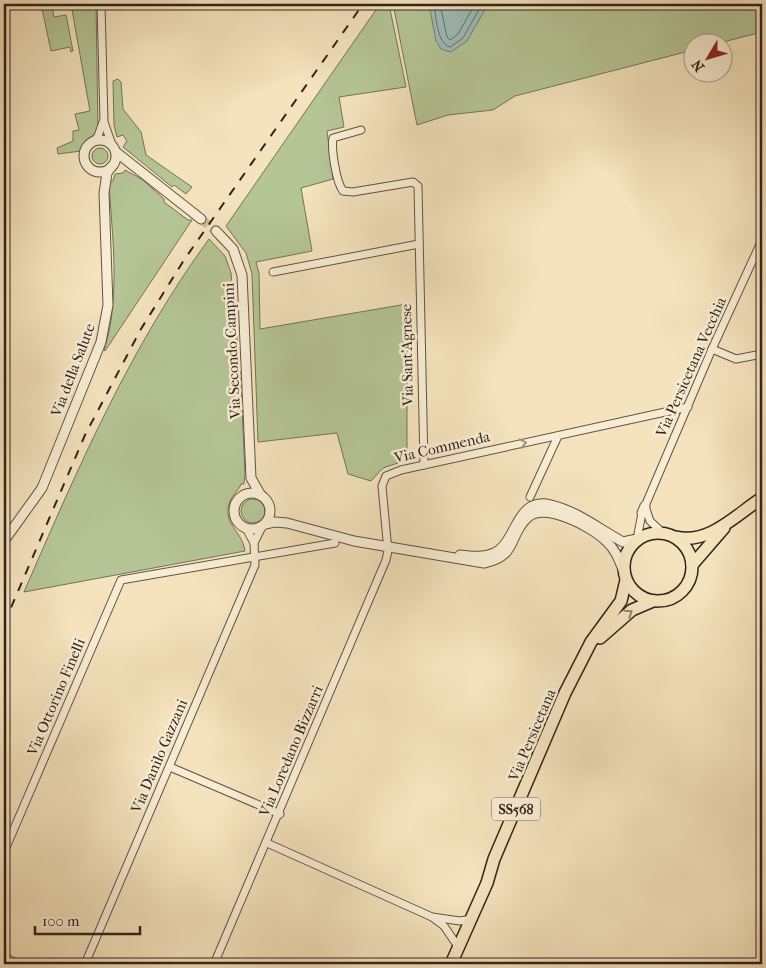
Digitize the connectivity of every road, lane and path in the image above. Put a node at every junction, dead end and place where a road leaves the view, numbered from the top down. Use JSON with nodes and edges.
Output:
{"nodes":[{"id":1,"x":101,"y":4,"type":"edge"},
{"id":2,"x":760,"y":4,"type":"edge"},
{"id":3,"x":762,"y":10,"type":"edge"},
{"id":4,"x":104,"y":122,"type":"junction"},
{"id":5,"x":361,"y":130,"type":"dead end"},
{"id":6,"x":93,"y":142,"type":"junction"},
{"id":7,"x":114,"y":148,"type":"junction"},
{"id":8,"x":113,"y":166,"type":"junction"},
{"id":9,"x":132,"y":166,"type":"junction"},
{"id":10,"x":95,"y":171,"type":"junction"},
{"id":11,"x":104,"y":193,"type":"junction"},
{"id":12,"x":201,"y":219,"type":"tunnel mouth"},
{"id":13,"x":216,"y":230,"type":"tunnel mouth"},
{"id":14,"x":762,"y":240,"type":"edge"},
{"id":15,"x":419,"y":244,"type":"junction"},
{"id":16,"x":760,"y":251,"type":"edge"},
{"id":17,"x":273,"y":272,"type":"dead end"},
{"id":18,"x":712,"y":349,"type":"junction"},
{"id":19,"x":762,"y":354,"type":"edge"},
{"id":20,"x":688,"y":407,"type":"junction"},
{"id":21,"x":558,"y":436,"type":"junction"},
{"id":22,"x":424,"y":465,"type":"junction"},
{"id":23,"x":251,"y":478,"type":"junction"},
{"id":24,"x":260,"y":494,"type":"junction"},
{"id":25,"x":240,"y":497,"type":"junction"},
{"id":26,"x":530,"y":498,"type":"dead end"},
{"id":27,"x":762,"y":498,"type":"edge"},
{"id":28,"x":270,"y":507,"type":"junction"},
{"id":29,"x":644,"y":510,"type":"junction"},
{"id":30,"x":736,"y":517,"type":"junction"},
{"id":31,"x":287,"y":523,"type":"junction"},
{"id":32,"x":263,"y":526,"type":"junction"},
{"id":33,"x":246,"y":528,"type":"junction"},
{"id":34,"x":669,"y":535,"type":"junction"},
{"id":35,"x":637,"y":539,"type":"junction"},
{"id":36,"x":4,"y":541,"type":"edge"},
{"id":37,"x":254,"y":543,"type":"junction"},
{"id":38,"x":335,"y":543,"type":"dead end"},
{"id":39,"x":387,"y":546,"type":"junction"},
{"id":40,"x":422,"y":552,"type":"junction"},
{"id":41,"x":256,"y":558,"type":"junction"},
{"id":42,"x":692,"y":565,"type":"junction"},
{"id":43,"x":625,"y":575,"type":"junction"},
{"id":44,"x":653,"y":601,"type":"junction"},
{"id":45,"x":584,"y":656,"type":"junction"},
{"id":46,"x":170,"y":767,"type":"junction"},
{"id":47,"x":280,"y":814,"type":"junction"},
{"id":48,"x":267,"y":843,"type":"junction"},
{"id":49,"x":4,"y":852,"type":"edge"},
{"id":50,"x":432,"y":916,"type":"junction"},
{"id":51,"x":472,"y":919,"type":"junction"},
{"id":52,"x":459,"y":948,"type":"junction"},
{"id":53,"x":4,"y":957,"type":"edge"},
{"id":54,"x":20,"y":964,"type":"edge"},
{"id":55,"x":85,"y":964,"type":"edge"},
{"id":56,"x":214,"y":964,"type":"edge"},
{"id":57,"x":451,"y":964,"type":"edge"}],
"edges":[{"from":1,"to":4,"type":"street"},
{"from":2,"to":3,"type":"street"},
{"from":4,"to":6,"type":"street"},
{"from":4,"to":7,"type":"street"},
{"from":5,"to":15,"type":"street","name":"Via Sant'Agnese"},
{"from":6,"to":7,"type":"street"},
{"from":6,"to":10,"type":"street"},
{"from":7,"to":8,"type":"street"},
{"from":7,"to":9,"type":"street"},
{"from":8,"to":9,"type":"street"},
{"from":8,"to":10,"type":"street"},
{"from":8,"to":11,"type":"street","name":"Via della Salute"},
{"from":9,"to":12,"type":"street"},
{"from":10,"to":11,"type":"street","name":"Via della Salute"},
{"from":11,"to":36,"type":"street","name":"Via della Salute"},
{"from":13,"to":23,"type":"street","name":"Via Secondo Campini"},
{"from":14,"to":16,"type":"street","name":"Via Persicetana Vecchia"},
{"from":15,"to":17,"type":"street"},
{"from":15,"to":22,"type":"street","name":"Via Sant'Agnese"},
{"from":16,"to":18,"type":"street","name":"Via Persicetana Vecchia"},
{"from":18,"to":19,"type":"street"},
{"from":18,"to":20,"type":"street","name":"Via Persicetana Vecchia"},
{"from":20,"to":21,"type":"street","name":"Via Commenda"},
{"from":20,"to":29,"type":"street","name":"Via Persicetana Vecchia"},
{"from":22,"to":21,"type":"street","name":"Via Commenda","one_way":true},
{"from":21,"to":26,"type":"street"},
{"from":22,"to":39,"type":"street","name":"Via Commenda"},
{"from":23,"to":24,"type":"street","name":"Via Secondo Campini"},
{"from":23,"to":25,"type":"street"},
{"from":24,"to":25,"type":"street"},
{"from":24,"to":28,"type":"street"},
{"from":25,"to":33,"type":"street"},
{"from":27,"to":30,"type":"main road"},
{"from":28,"to":31,"type":"street"},
{"from":28,"to":32,"type":"street"},
{"from":29,"to":34,"type":"street"},
{"from":29,"to":35,"type":"street","name":"Via Persicetana Vecchia"},
{"from":30,"to":34,"type":"main road"},
{"from":30,"to":42,"type":"main road"},
{"from":31,"to":32,"type":"street"},
{"from":31,"to":39,"type":"street"},
{"from":32,"to":33,"type":"street"},
{"from":32,"to":37,"type":"street"},
{"from":33,"to":37,"type":"street"},
{"from":34,"to":35,"type":"main road"},
{"from":34,"to":42,"type":"main road"},
{"from":35,"to":40,"type":"street"},
{"from":35,"to":43,"type":"main road"},
{"from":37,"to":41,"type":"street"},
{"from":38,"to":41,"type":"street"},
{"from":39,"to":40,"type":"street"},
{"from":39,"to":47,"type":"street","name":"Via Loredano Bizzarri"},
{"from":40,"to":43,"type":"street"},
{"from":41,"to":46,"type":"street","name":"Via Danilo Gazzani"},
{"from":41,"to":49,"type":"street","name":"Via Ottorino Finelli"},
{"from":42,"to":44,"type":"main road"},
{"from":43,"to":44,"type":"main road"},
{"from":43,"to":45,"type":"main road","name":"Via Persicetana","number":"SS568"},
{"from":45,"to":44,"type":"main road","name":"Via Persicetana","number":"SS568","one_way":true},
{"from":45,"to":51,"type":"main road","name":"Via Persicetana","number":"SS568"},
{"from":46,"to":47,"type":"street"},
{"from":46,"to":55,"type":"street","name":"Via Danilo Gazzani"},
{"from":47,"to":48,"type":"street","name":"Via Loredano Bizzarri"},
{"from":48,"to":50,"type":"street"},
{"from":48,"to":56,"type":"street","name":"Via Loredano Bizzarri"},
{"from":50,"to":51,"type":"street"},
{"from":50,"to":52,"type":"street"},
{"from":51,"to":52,"type":"main road","name":"Via Persicetana","number":"SS568"},
{"from":52,"to":57,"type":"main road","name":"Via Persicetana","number":"SS568"},
{"from":53,"to":54,"type":"street"}]}
